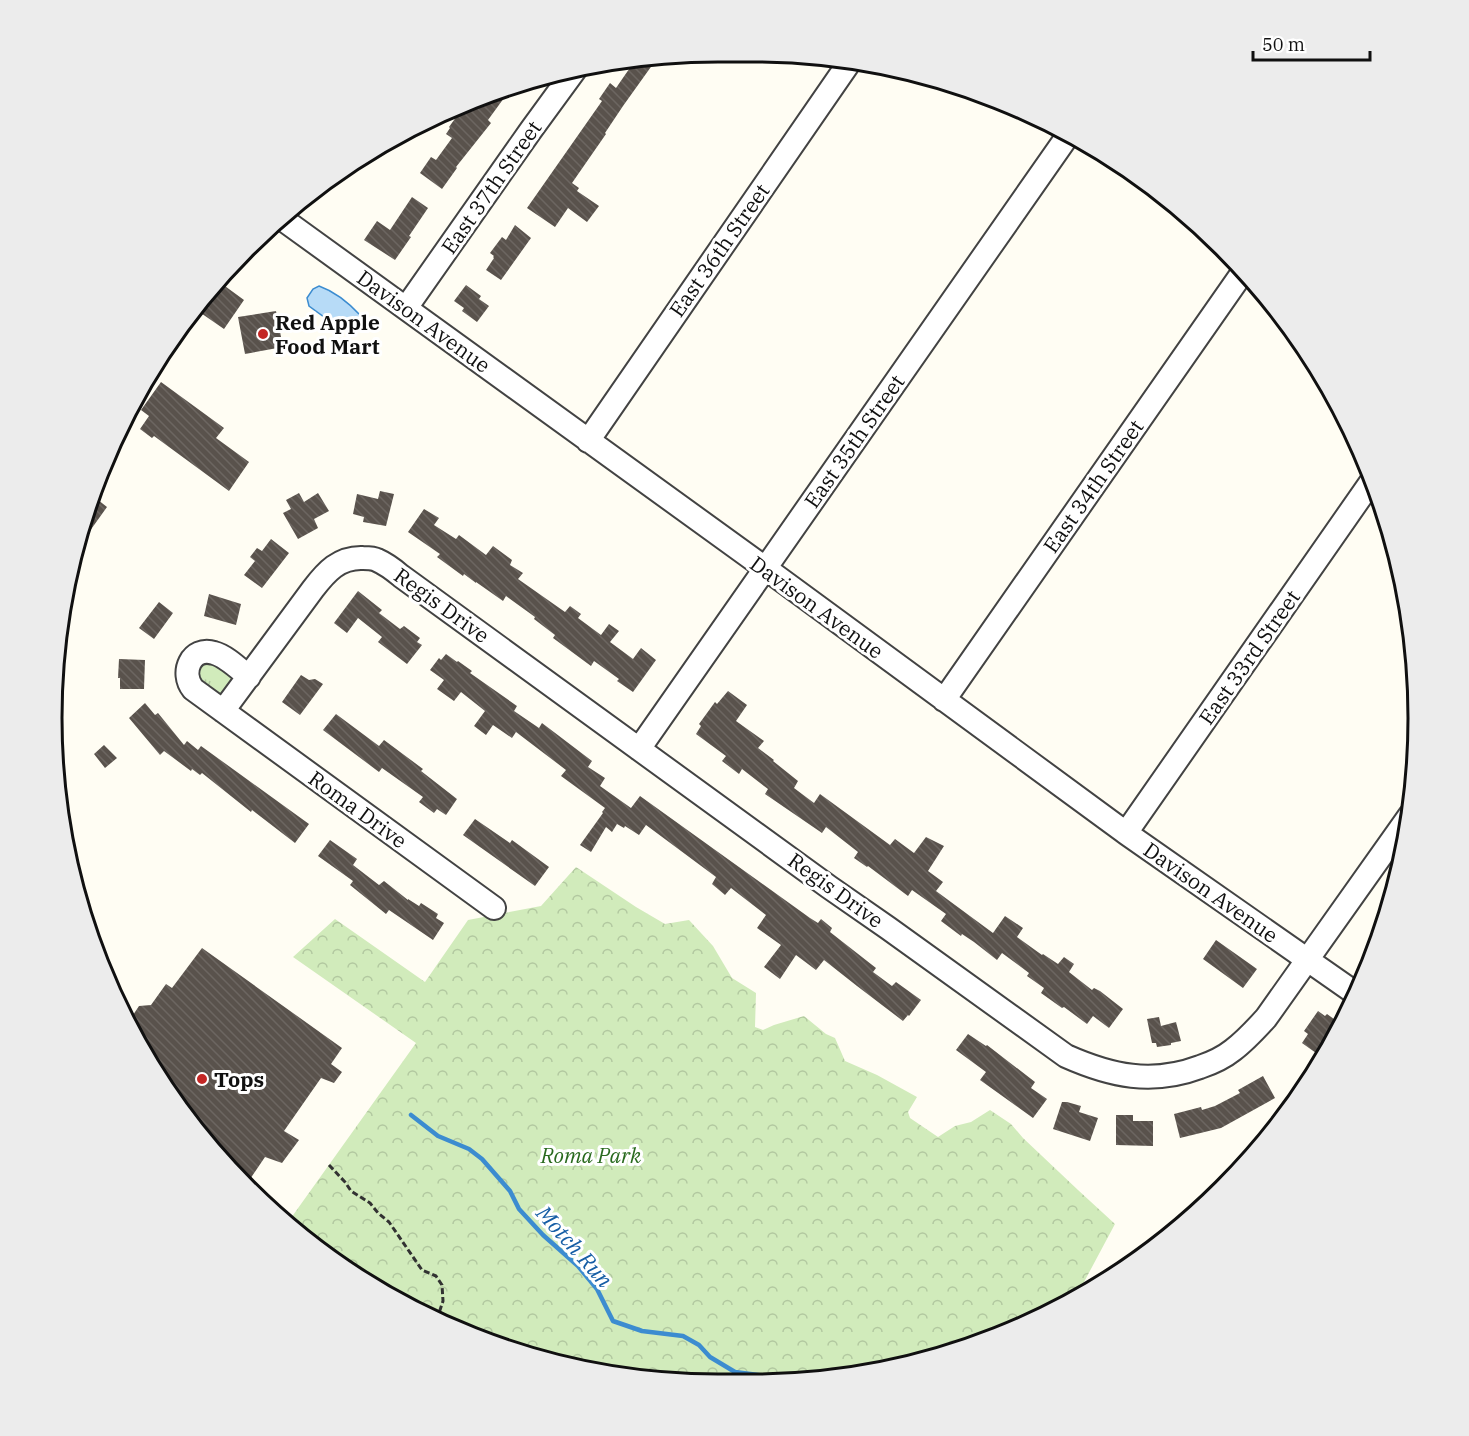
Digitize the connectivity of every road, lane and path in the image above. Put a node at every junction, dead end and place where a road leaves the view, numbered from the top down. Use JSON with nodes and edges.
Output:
{"nodes":[{"id":1,"x":845,"y":68,"type":"edge"},
{"id":2,"x":568,"y":79,"type":"edge"},
{"id":3,"x":1064,"y":141,"type":"edge"},
{"id":4,"x":287,"y":222,"type":"edge"},
{"id":5,"x":1239,"y":278,"type":"edge"},
{"id":6,"x":406,"y":308,"type":"junction"},
{"id":7,"x":588,"y":441,"type":"junction"},
{"id":8,"x":1366,"y":489,"type":"edge"},
{"id":9,"x":765,"y":568,"type":"junction"},
{"id":10,"x":249,"y":677,"type":"junction"},
{"id":11,"x":944,"y":700,"type":"junction"},
{"id":12,"x":223,"y":711,"type":"junction"},
{"id":13,"x":639,"y":749,"type":"junction"},
{"id":14,"x":1126,"y":833,"type":"junction"},
{"id":15,"x":1397,"y":833,"type":"edge"},
{"id":16,"x":494,"y":908,"type":"dead end"},
{"id":17,"x":1307,"y":959,"type":"junction"},
{"id":18,"x":1349,"y":989,"type":"edge"},
{"id":19,"x":329,"y":1165,"type":"dead end"},
{"id":20,"x":439,"y":1312,"type":"edge"}],
"edges":[{"from":1,"to":7,"type":"street","name":"East 36th Street"},
{"from":2,"to":6,"type":"street","name":"East 37th Street"},
{"from":3,"to":9,"type":"street","name":"East 35th Street"},
{"from":4,"to":6,"type":"street","name":"Davison Avenue"},
{"from":5,"to":11,"type":"street","name":"East 34th Street"},
{"from":6,"to":7,"type":"street","name":"Davison Avenue"},
{"from":7,"to":9,"type":"street","name":"Davison Avenue"},
{"from":8,"to":14,"type":"street","name":"East 33rd Street"},
{"from":9,"to":11,"type":"street","name":"Davison Avenue"},
{"from":9,"to":13,"type":"street","name":"East 35th Street"},
{"from":10,"to":12,"type":"street"},
{"from":10,"to":12,"type":"street"},
{"from":10,"to":13,"type":"street","name":"Regis Drive"},
{"from":11,"to":14,"type":"street","name":"Davison Avenue"},
{"from":12,"to":16,"type":"street","name":"Roma Drive"},
{"from":13,"to":17,"type":"street","name":"Regis Drive"},
{"from":14,"to":17,"type":"street","name":"Davison Avenue"},
{"from":15,"to":17,"type":"street","name":"Regis Drive"},
{"from":17,"to":18,"type":"street","name":"Davison Avenue"},
{"from":19,"to":20,"type":"path"}]}
